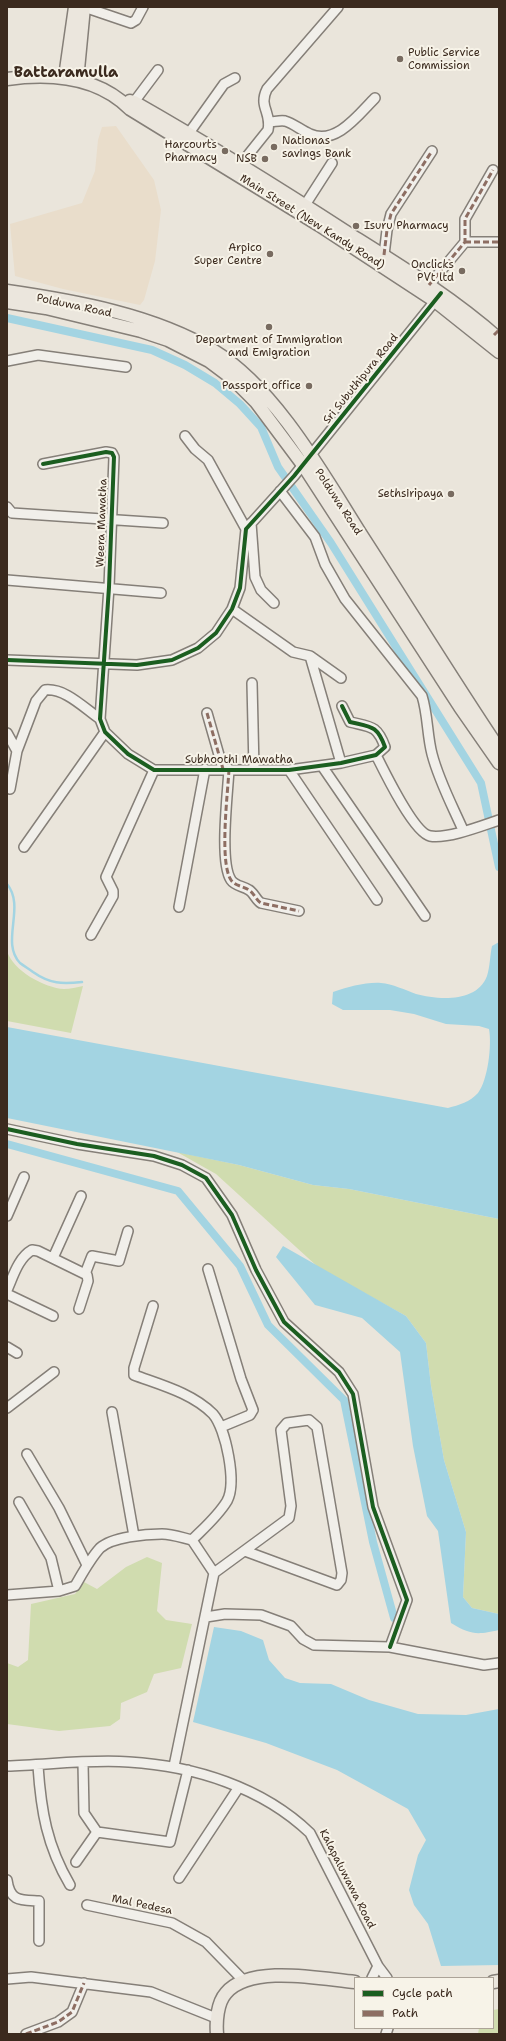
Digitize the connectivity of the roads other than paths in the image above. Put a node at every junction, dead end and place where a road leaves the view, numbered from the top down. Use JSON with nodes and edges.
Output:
{"nodes":[{"id":1,"x":75,"y":7,"type":"edge"},
{"id":2,"x":84,"y":7,"type":"edge"},
{"id":3,"x":143,"y":7,"type":"edge"},
{"id":4,"x":338,"y":7,"type":"edge"},
{"id":5,"x":73,"y":58,"type":"junction"},
{"id":6,"x":158,"y":70,"type":"dead end"},
{"id":7,"x":45,"y":76,"type":"junction"},
{"id":8,"x":70,"y":78,"type":"junction"},
{"id":9,"x":235,"y":78,"type":"dead end"},
{"id":10,"x":7,"y":79,"type":"edge"},
{"id":11,"x":92,"y":85,"type":"junction"},
{"id":12,"x":375,"y":98,"type":"dead end"},
{"id":13,"x":121,"y":99,"type":"junction"},
{"id":14,"x":134,"y":102,"type":"junction"},
{"id":15,"x":269,"y":122,"type":"junction"},
{"id":16,"x":189,"y":133,"type":"junction"},
{"id":17,"x":432,"y":151,"type":"dead end"},
{"id":18,"x":332,"y":163,"type":"dead end"},
{"id":19,"x":237,"y":169,"type":"junction"},
{"id":20,"x":493,"y":170,"type":"dead end"},
{"id":21,"x":305,"y":205,"type":"junction"},
{"id":22,"x":465,"y":242,"type":"junction"},
{"id":23,"x":499,"y":242,"type":"edge"},
{"id":24,"x":384,"y":255,"type":"junction"},
{"id":25,"x":429,"y":285,"type":"junction"},
{"id":26,"x":7,"y":291,"type":"edge"},
{"id":27,"x":438,"y":297,"type":"junction"},
{"id":28,"x":7,"y":302,"type":"edge"},
{"id":29,"x":497,"y":335,"type":"edge"},
{"id":30,"x":499,"y":352,"type":"edge"},
{"id":31,"x":7,"y":361,"type":"edge"},
{"id":32,"x":126,"y":367,"type":"dead end"},
{"id":33,"x":185,"y":436,"type":"dead end"},
{"id":34,"x":311,"y":455,"type":"junction"},
{"id":35,"x":43,"y":464,"type":"dead end"},
{"id":36,"x":303,"y":465,"type":"junction"},
{"id":37,"x":282,"y":489,"type":"junction"},
{"id":38,"x":7,"y":507,"type":"edge"},
{"id":39,"x":111,"y":518,"type":"junction"},
{"id":40,"x":163,"y":522,"type":"dead end"},
{"id":41,"x":249,"y":526,"type":"junction"},
{"id":42,"x":7,"y":580,"type":"edge"},
{"id":43,"x":109,"y":588,"type":"junction"},
{"id":44,"x":161,"y":592,"type":"dead end"},
{"id":45,"x":274,"y":603,"type":"dead end"},
{"id":46,"x":232,"y":609,"type":"junction"},
{"id":47,"x":310,"y":656,"type":"junction"},
{"id":48,"x":7,"y":660,"type":"edge"},
{"id":49,"x":104,"y":664,"type":"junction"},
{"id":50,"x":342,"y":678,"type":"dead end"},
{"id":51,"x":252,"y":683,"type":"dead end"},
{"id":52,"x":464,"y":705,"type":"junction"},
{"id":53,"x":342,"y":706,"type":"dead end"},
{"id":54,"x":207,"y":713,"type":"dead end"},
{"id":55,"x":100,"y":718,"type":"junction"},
{"id":56,"x":105,"y":732,"type":"junction"},
{"id":57,"x":7,"y":733,"type":"edge"},
{"id":58,"x":499,"y":749,"type":"edge"},
{"id":59,"x":17,"y":751,"type":"junction"},
{"id":60,"x":376,"y":755,"type":"junction"},
{"id":61,"x":341,"y":763,"type":"junction"},
{"id":62,"x":499,"y":763,"type":"edge"},
{"id":63,"x":322,"y":766,"type":"junction"},
{"id":64,"x":205,"y":769,"type":"junction"},
{"id":65,"x":226,"y":769,"type":"junction"},
{"id":66,"x":254,"y":769,"type":"junction"},
{"id":67,"x":154,"y":770,"type":"junction"},
{"id":68,"x":289,"y":770,"type":"junction"},
{"id":69,"x":10,"y":789,"type":"dead end"},
{"id":70,"x":499,"y":820,"type":"edge"},
{"id":71,"x":463,"y":830,"type":"junction"},
{"id":72,"x":24,"y":846,"type":"dead end"},
{"id":73,"x":377,"y":900,"type":"dead end"},
{"id":74,"x":179,"y":907,"type":"dead end"},
{"id":75,"x":299,"y":910,"type":"dead end"},
{"id":76,"x":425,"y":916,"type":"dead end"},
{"id":77,"x":91,"y":935,"type":"dead end"},
{"id":78,"x":7,"y":1129,"type":"edge"},
{"id":79,"x":24,"y":1177,"type":"dead end"},
{"id":80,"x":81,"y":1196,"type":"dead end"},
{"id":81,"x":7,"y":1216,"type":"edge"},
{"id":82,"x":128,"y":1231,"type":"dead end"},
{"id":83,"x":53,"y":1258,"type":"junction"},
{"id":84,"x":208,"y":1269,"type":"dead end"},
{"id":85,"x":9,"y":1274,"type":"edge"},
{"id":86,"x":85,"y":1274,"type":"junction"},
{"id":87,"x":7,"y":1290,"type":"edge"},
{"id":88,"x":7,"y":1294,"type":"edge"},
{"id":89,"x":153,"y":1306,"type":"dead end"},
{"id":90,"x":79,"y":1309,"type":"dead end"},
{"id":91,"x":53,"y":1316,"type":"dead end"},
{"id":92,"x":7,"y":1347,"type":"edge"},
{"id":93,"x":17,"y":1353,"type":"dead end"},
{"id":94,"x":54,"y":1372,"type":"dead end"},
{"id":95,"x":7,"y":1408,"type":"edge"},
{"id":96,"x":112,"y":1412,"type":"dead end"},
{"id":97,"x":221,"y":1427,"type":"junction"},
{"id":98,"x":27,"y":1454,"type":"dead end"},
{"id":99,"x":18,"y":1502,"type":"dead end"},
{"id":100,"x":134,"y":1536,"type":"junction"},
{"id":101,"x":192,"y":1540,"type":"junction"},
{"id":102,"x":244,"y":1551,"type":"junction"},
{"id":103,"x":87,"y":1565,"type":"junction"},
{"id":104,"x":214,"y":1574,"type":"junction"},
{"id":105,"x":59,"y":1591,"type":"junction"},
{"id":106,"x":7,"y":1594,"type":"edge"},
{"id":107,"x":206,"y":1616,"type":"junction"},
{"id":108,"x":390,"y":1647,"type":"junction"},
{"id":109,"x":499,"y":1663,"type":"edge"},
{"id":110,"x":83,"y":1763,"type":"junction"},
{"id":111,"x":7,"y":1766,"type":"edge"},
{"id":112,"x":38,"y":1766,"type":"junction"},
{"id":113,"x":174,"y":1766,"type":"junction"},
{"id":114,"x":188,"y":1770,"type":"junction"},
{"id":115,"x":239,"y":1787,"type":"junction"},
{"id":116,"x":97,"y":1832,"type":"junction"},
{"id":117,"x":76,"y":1862,"type":"dead end"},
{"id":118,"x":179,"y":1878,"type":"dead end"},
{"id":119,"x":7,"y":1880,"type":"edge"},
{"id":120,"x":70,"y":1886,"type":"dead end"},
{"id":121,"x":87,"y":1905,"type":"dead end"},
{"id":122,"x":39,"y":1941,"type":"dead end"},
{"id":123,"x":378,"y":1966,"type":"junction"},
{"id":124,"x":372,"y":1977,"type":"edge"},
{"id":125,"x":386,"y":1977,"type":"edge"},
{"id":126,"x":7,"y":1979,"type":"edge"},
{"id":127,"x":244,"y":1981,"type":"junction"},
{"id":128,"x":354,"y":1982,"type":"edge"},
{"id":129,"x":84,"y":1983,"type":"junction"},
{"id":130,"x":216,"y":2018,"type":"junction"},
{"id":131,"x":26,"y":2034,"type":"edge"},
{"id":132,"x":216,"y":2034,"type":"edge"}],
"edges":[{"from":1,"to":5,"type":"main road"},
{"from":2,"to":3,"type":"street"},
{"from":2,"to":5,"type":"main road"},
{"from":4,"to":15,"type":"street"},
{"from":5,"to":7,"type":"main road"},
{"from":5,"to":8,"type":"main road"},
{"from":5,"to":11,"type":"main road"},
{"from":6,"to":14,"type":"street"},
{"from":7,"to":8,"type":"main road","name":"Main Street (New Kandy Road)"},
{"from":7,"to":10,"type":"main road","name":"Main Street (New Kandy Road)"},
{"from":8,"to":11,"type":"main road","name":"Main Street (New Kandy Road)"},
{"from":9,"to":16,"type":"street"},
{"from":11,"to":13,"type":"main road","name":"Main Street (New Kandy Road)"},
{"from":12,"to":15,"type":"street"},
{"from":13,"to":14,"type":"main road","name":"Main Street (New Kandy Road)"},
{"from":13,"to":19,"type":"main road","name":"Main Street (New Kandy Road)"},
{"from":14,"to":16,"type":"main road","name":"Main Street (New Kandy Road)"},
{"from":15,"to":19,"type":"street"},
{"from":16,"to":19,"type":"main road","name":"Main Street (New Kandy Road)"},
{"from":17,"to":24,"type":"street"},
{"from":18,"to":21,"type":"street"},
{"from":19,"to":21,"type":"main road","name":"Main Street (New Kandy Road)"},
{"from":19,"to":27,"type":"main road","name":"Main Street (New Kandy Road)"},
{"from":20,"to":22,"type":"street"},
{"from":21,"to":24,"type":"main road","name":"Main Street (New Kandy Road)"},
{"from":22,"to":23,"type":"street"},
{"from":22,"to":25,"type":"street"},
{"from":24,"to":25,"type":"main road","name":"Main Street (New Kandy Road)"},
{"from":25,"to":27,"type":"main road","name":"Main Street (New Kandy Road)"},
{"from":26,"to":34,"type":"main road","name":"Polduwa Road"},
{"from":27,"to":29,"type":"main road","name":"Main Street (New Kandy Road)"},
{"from":27,"to":30,"type":"main road","name":"Main Street (New Kandy Road)"},
{"from":27,"to":34,"type":"street","name":"Sri Subuthipura Road"},
{"from":28,"to":36,"type":"main road","name":"Polduwa Road"},
{"from":31,"to":32,"type":"street"},
{"from":33,"to":41,"type":"street"},
{"from":34,"to":36,"type":"street","name":"Sri Subuthipura Road"},
{"from":34,"to":52,"type":"main road","name":"Polduwa Road"},
{"from":35,"to":39,"type":"street","name":"Weera Mawatha"},
{"from":36,"to":37,"type":"street","name":"Sri Subuthipura Road"},
{"from":36,"to":52,"type":"main road","name":"Polduwa Road"},
{"from":37,"to":41,"type":"street","name":"Sri Subuthipura Road"},
{"from":37,"to":71,"type":"street"},
{"from":38,"to":39,"type":"street"},
{"from":39,"to":40,"type":"street"},
{"from":39,"to":43,"type":"street","name":"Weera Mawatha"},
{"from":41,"to":45,"type":"street"},
{"from":41,"to":46,"type":"street"},
{"from":42,"to":43,"type":"street"},
{"from":43,"to":44,"type":"street"},
{"from":43,"to":49,"type":"street","name":"Weera Mawatha"},
{"from":46,"to":47,"type":"street"},
{"from":46,"to":49,"type":"street"},
{"from":47,"to":50,"type":"street"},
{"from":47,"to":61,"type":"street"},
{"from":48,"to":49,"type":"street"},
{"from":49,"to":55,"type":"street"},
{"from":51,"to":66,"type":"street"},
{"from":52,"to":58,"type":"main road","name":"Polduwa Road"},
{"from":52,"to":62,"type":"main road","name":"Polduwa Road"},
{"from":53,"to":60,"type":"street"},
{"from":54,"to":65,"type":"street"},
{"from":55,"to":56,"type":"street"},
{"from":55,"to":59,"type":"street"},
{"from":56,"to":67,"type":"street"},
{"from":56,"to":72,"type":"street"},
{"from":57,"to":59,"type":"street"},
{"from":59,"to":69,"type":"street"},
{"from":60,"to":61,"type":"street","name":"Subhoothi Mawatha"},
{"from":60,"to":71,"type":"street"},
{"from":61,"to":63,"type":"street","name":"Subhoothi Mawatha"},
{"from":63,"to":68,"type":"street","name":"Subhoothi Mawatha"},
{"from":63,"to":76,"type":"street"},
{"from":64,"to":65,"type":"street","name":"Subhoothi Mawatha"},
{"from":64,"to":67,"type":"street","name":"Subhoothi Mawatha"},
{"from":64,"to":74,"type":"street"},
{"from":65,"to":66,"type":"street","name":"Subhoothi Mawatha"},
{"from":65,"to":75,"type":"street"},
{"from":66,"to":68,"type":"street","name":"Subhoothi Mawatha"},
{"from":67,"to":77,"type":"street"},
{"from":68,"to":73,"type":"street"},
{"from":70,"to":71,"type":"street"},
{"from":78,"to":108,"type":"street"},
{"from":79,"to":81,"type":"street"},
{"from":80,"to":83,"type":"street"},
{"from":82,"to":86,"type":"street"},
{"from":83,"to":85,"type":"street"},
{"from":83,"to":86,"type":"street"},
{"from":84,"to":97,"type":"street"},
{"from":85,"to":87,"type":"street"},
{"from":86,"to":90,"type":"street"},
{"from":88,"to":91,"type":"street"},
{"from":89,"to":97,"type":"street"},
{"from":92,"to":93,"type":"street"},
{"from":94,"to":95,"type":"street"},
{"from":96,"to":100,"type":"street"},
{"from":97,"to":101,"type":"street"},
{"from":98,"to":103,"type":"street"},
{"from":99,"to":105,"type":"street"},
{"from":100,"to":101,"type":"street"},
{"from":100,"to":103,"type":"street"},
{"from":101,"to":104,"type":"street"},
{"from":102,"to":102,"type":"street"},
{"from":102,"to":104,"type":"street"},
{"from":103,"to":105,"type":"street"},
{"from":104,"to":107,"type":"street"},
{"from":105,"to":106,"type":"street"},
{"from":107,"to":108,"type":"street"},
{"from":107,"to":113,"type":"street"},
{"from":108,"to":109,"type":"street"},
{"from":110,"to":112,"type":"street","name":"Kalapaluwawa Road"},
{"from":110,"to":113,"type":"street","name":"Kalapaluwawa Road"},
{"from":110,"to":116,"type":"street"},
{"from":111,"to":112,"type":"street","name":"Kalapaluwawa Road"},
{"from":112,"to":120,"type":"street"},
{"from":113,"to":114,"type":"street","name":"Kalapaluwawa Road"},
{"from":114,"to":115,"type":"street","name":"Kalapaluwawa Road"},
{"from":114,"to":116,"type":"street"},
{"from":115,"to":118,"type":"street"},
{"from":115,"to":123,"type":"street","name":"Kalapaluwawa Road"},
{"from":116,"to":117,"type":"street"},
{"from":119,"to":122,"type":"street"},
{"from":121,"to":127,"type":"street","name":"Mal Pedesa"},
{"from":123,"to":124,"type":"street"},
{"from":123,"to":125,"type":"street","name":"Kalapaluwawa Road"},
{"from":126,"to":129,"type":"street"},
{"from":127,"to":128,"type":"main road"},
{"from":127,"to":130,"type":"main road"},
{"from":129,"to":130,"type":"street"},
{"from":129,"to":131,"type":"street"},
{"from":130,"to":132,"type":"main road"}]}
